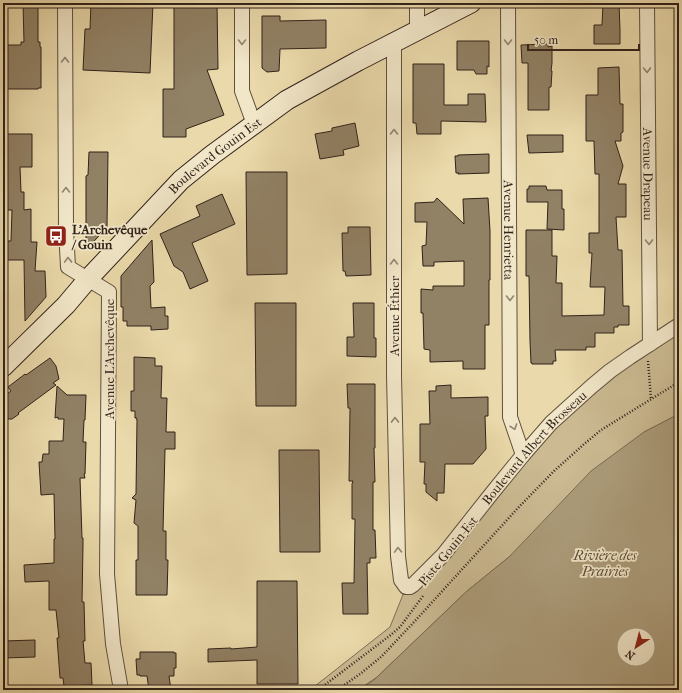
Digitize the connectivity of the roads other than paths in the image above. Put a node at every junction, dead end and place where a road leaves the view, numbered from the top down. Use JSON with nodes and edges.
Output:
{"nodes":[{"id":1,"x":65,"y":3,"type":"edge"},
{"id":2,"x":242,"y":3,"type":"edge"},
{"id":3,"x":417,"y":3,"type":"edge"},
{"id":4,"x":471,"y":3,"type":"edge"},
{"id":5,"x":508,"y":3,"type":"edge"},
{"id":6,"x":647,"y":3,"type":"edge"},
{"id":7,"x":417,"y":30,"type":"junction"},
{"id":8,"x":394,"y":43,"type":"junction"},
{"id":9,"x":254,"y":124,"type":"junction"},
{"id":10,"x":88,"y":279,"type":"junction"},
{"id":11,"x":679,"y":325,"type":"edge"},
{"id":12,"x":650,"y":344,"type":"junction"},
{"id":13,"x":3,"y":367,"type":"edge"},
{"id":14,"x":523,"y":455,"type":"junction"},
{"id":15,"x":406,"y":587,"type":"joint"},
{"id":16,"x":121,"y":690,"type":"edge"}],
"edges":[{"from":10,"to":1,"type":"street","name":"Avenue L'Archevêque","one_way":true},
{"from":2,"to":9,"type":"street","one_way":true},
{"from":3,"to":7,"type":"street"},
{"from":4,"to":7,"type":"street","name":"Boulevard Gouin Est"},
{"from":5,"to":14,"type":"street","name":"Avenue Henrietta","one_way":true},
{"from":6,"to":12,"type":"street","name":"Avenue Drapeau","one_way":true},
{"from":7,"to":8,"type":"street","name":"Boulevard Gouin Est"},
{"from":8,"to":9,"type":"street","name":"Boulevard Gouin Est"},
{"from":15,"to":8,"type":"street","name":"Avenue Éthier","one_way":true},
{"from":9,"to":10,"type":"street","name":"Boulevard Gouin Est"},
{"from":10,"to":13,"type":"street","name":"Boulevard Gouin Est"},
{"from":10,"to":16,"type":"street","name":"Avenue L'Archevêque"},
{"from":11,"to":12,"type":"street","name":"Boulevard Albert-Brosseau"},
{"from":12,"to":14,"type":"street","name":"Boulevard Albert-Brosseau"},
{"from":14,"to":15,"type":"street","name":"Boulevard Albert-Brosseau"}]}
